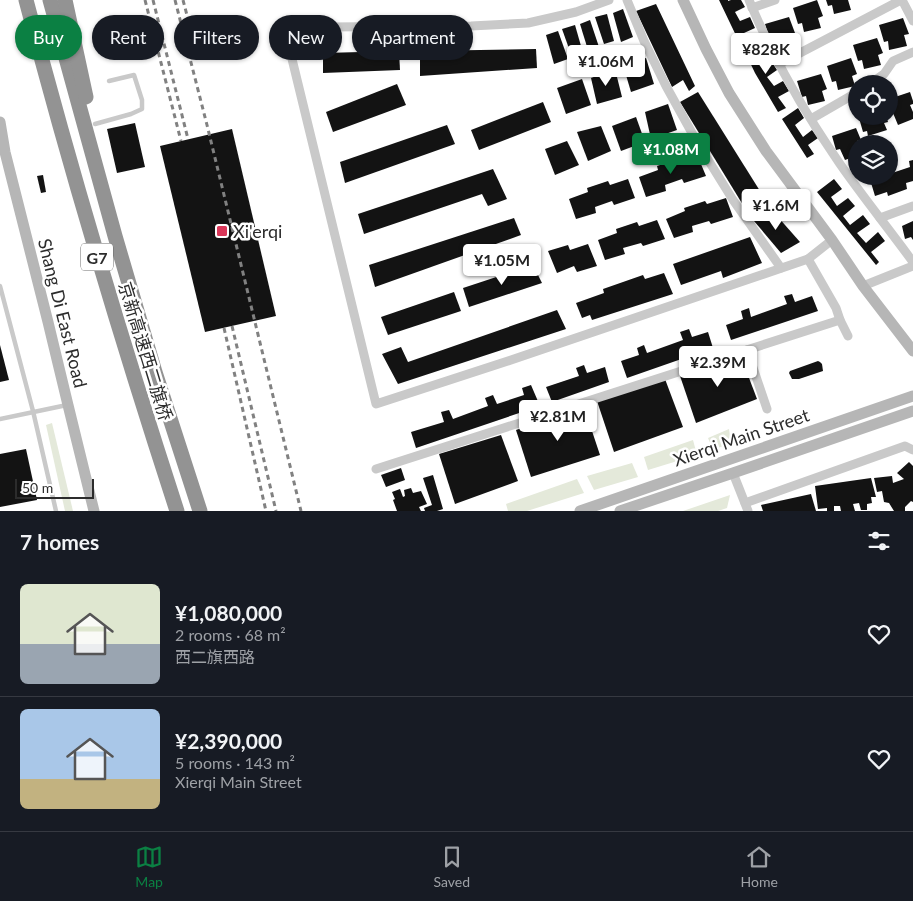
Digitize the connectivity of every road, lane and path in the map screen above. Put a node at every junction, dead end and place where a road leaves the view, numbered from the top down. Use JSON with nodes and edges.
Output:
{"nodes":[{"id":1,"x":26,"y":0,"type":"edge"},
{"id":2,"x":50,"y":0,"type":"edge"},
{"id":3,"x":65,"y":0,"type":"edge"},
{"id":4,"x":609,"y":0,"type":"edge"},
{"id":5,"x":627,"y":0,"type":"edge"},
{"id":6,"x":683,"y":0,"type":"edge"},
{"id":7,"x":774,"y":0,"type":"edge"},
{"id":8,"x":901,"y":0,"type":"edge"},
{"id":9,"x":750,"y":4,"type":"edge"},
{"id":10,"x":913,"y":21,"type":"edge"},
{"id":11,"x":913,"y":52,"type":"edge"},
{"id":12,"x":779,"y":64,"type":"junction"},
{"id":13,"x":883,"y":75,"type":"edge"},
{"id":14,"x":109,"y":81,"type":"dead end"},
{"id":15,"x":848,"y":97,"type":"edge"},
{"id":16,"x":811,"y":119,"type":"junction"},
{"id":17,"x":0,"y":122,"type":"edge"},
{"id":18,"x":95,"y":124,"type":"dead end"},
{"id":19,"x":2,"y":152,"type":"edge"},
{"id":20,"x":913,"y":206,"type":"edge"},
{"id":21,"x":880,"y":218,"type":"junction"},
{"id":22,"x":115,"y":236,"type":"junction"},
{"id":23,"x":832,"y":240,"type":"junction"},
{"id":24,"x":808,"y":259,"type":"junction"},
{"id":25,"x":913,"y":264,"type":"edge"},
{"id":26,"x":781,"y":268,"type":"junction"},
{"id":27,"x":0,"y":286,"type":"edge"},
{"id":28,"x":863,"y":286,"type":"junction"},
{"id":29,"x":840,"y":320,"type":"junction"},
{"id":30,"x":848,"y":336,"type":"dead end"},
{"id":31,"x":747,"y":350,"type":"junction"},
{"id":32,"x":913,"y":351,"type":"edge"},
{"id":33,"x":913,"y":396,"type":"edge"},
{"id":34,"x":68,"y":405,"type":"junction"},
{"id":35,"x":768,"y":410,"type":"dead end"},
{"id":36,"x":33,"y":411,"type":"junction"},
{"id":37,"x":913,"y":411,"type":"edge"},
{"id":38,"x":0,"y":419,"type":"edge"},
{"id":39,"x":913,"y":450,"type":"edge"},
{"id":40,"x":376,"y":469,"type":"dead end"},
{"id":41,"x":733,"y":473,"type":"junction"},
{"id":42,"x":747,"y":507,"type":"edge"},
{"id":43,"x":56,"y":511,"type":"edge"},
{"id":44,"x":94,"y":511,"type":"edge"},
{"id":45,"x":177,"y":511,"type":"edge"},
{"id":46,"x":200,"y":511,"type":"edge"},
{"id":47,"x":580,"y":511,"type":"edge"},
{"id":48,"x":620,"y":511,"type":"edge"}],
"edges":[{"from":1,"to":45,"type":"highway","name":"京新高速西二旗桥","number":"G7"},
{"from":2,"to":22,"type":"highway","name":"京新高速西二旗桥","number":"G7"},
{"from":3,"to":22,"type":"highway"},
{"from":4,"to":26,"type":"street"},
{"from":5,"to":26,"type":"street"},
{"from":6,"to":23,"type":"street"},
{"from":7,"to":9,"type":"street"},
{"from":8,"to":10,"type":"street"},
{"from":8,"to":12,"type":"street"},
{"from":9,"to":12,"type":"street"},
{"from":11,"to":13,"type":"street"},
{"from":12,"to":16,"type":"street"},
{"from":14,"to":18,"type":"lane"},
{"from":15,"to":16,"type":"street"},
{"from":16,"to":21,"type":"street"},
{"from":17,"to":19,"type":"street","name":"Shang Di East Road"},
{"from":19,"to":34,"type":"street","name":"Shang Di East Road"},
{"from":20,"to":21,"type":"street"},
{"from":21,"to":25,"type":"street"},
{"from":22,"to":46,"type":"highway","name":"京新高速西二旗桥","number":"G7"},
{"from":23,"to":24,"type":"street"},
{"from":23,"to":28,"type":"street"},
{"from":24,"to":26,"type":"street"},
{"from":24,"to":29,"type":"street"},
{"from":25,"to":28,"type":"street"},
{"from":27,"to":36,"type":"lane"},
{"from":28,"to":32,"type":"street"},
{"from":29,"to":30,"type":"street"},
{"from":29,"to":31,"type":"street"},
{"from":31,"to":35,"type":"street"},
{"from":31,"to":40,"type":"street"},
{"from":33,"to":47,"type":"street","name":"Xierqi Main Street"},
{"from":34,"to":36,"type":"lane"},
{"from":34,"to":44,"type":"street","name":"Shang Di East Road"},
{"from":36,"to":38,"type":"lane"},
{"from":36,"to":43,"type":"lane"},
{"from":37,"to":41,"type":"street","name":"Xierqi Main Street"},
{"from":39,"to":42,"type":"street"},
{"from":41,"to":42,"type":"street"},
{"from":41,"to":48,"type":"street","name":"Xierqi Main Street"}]}
